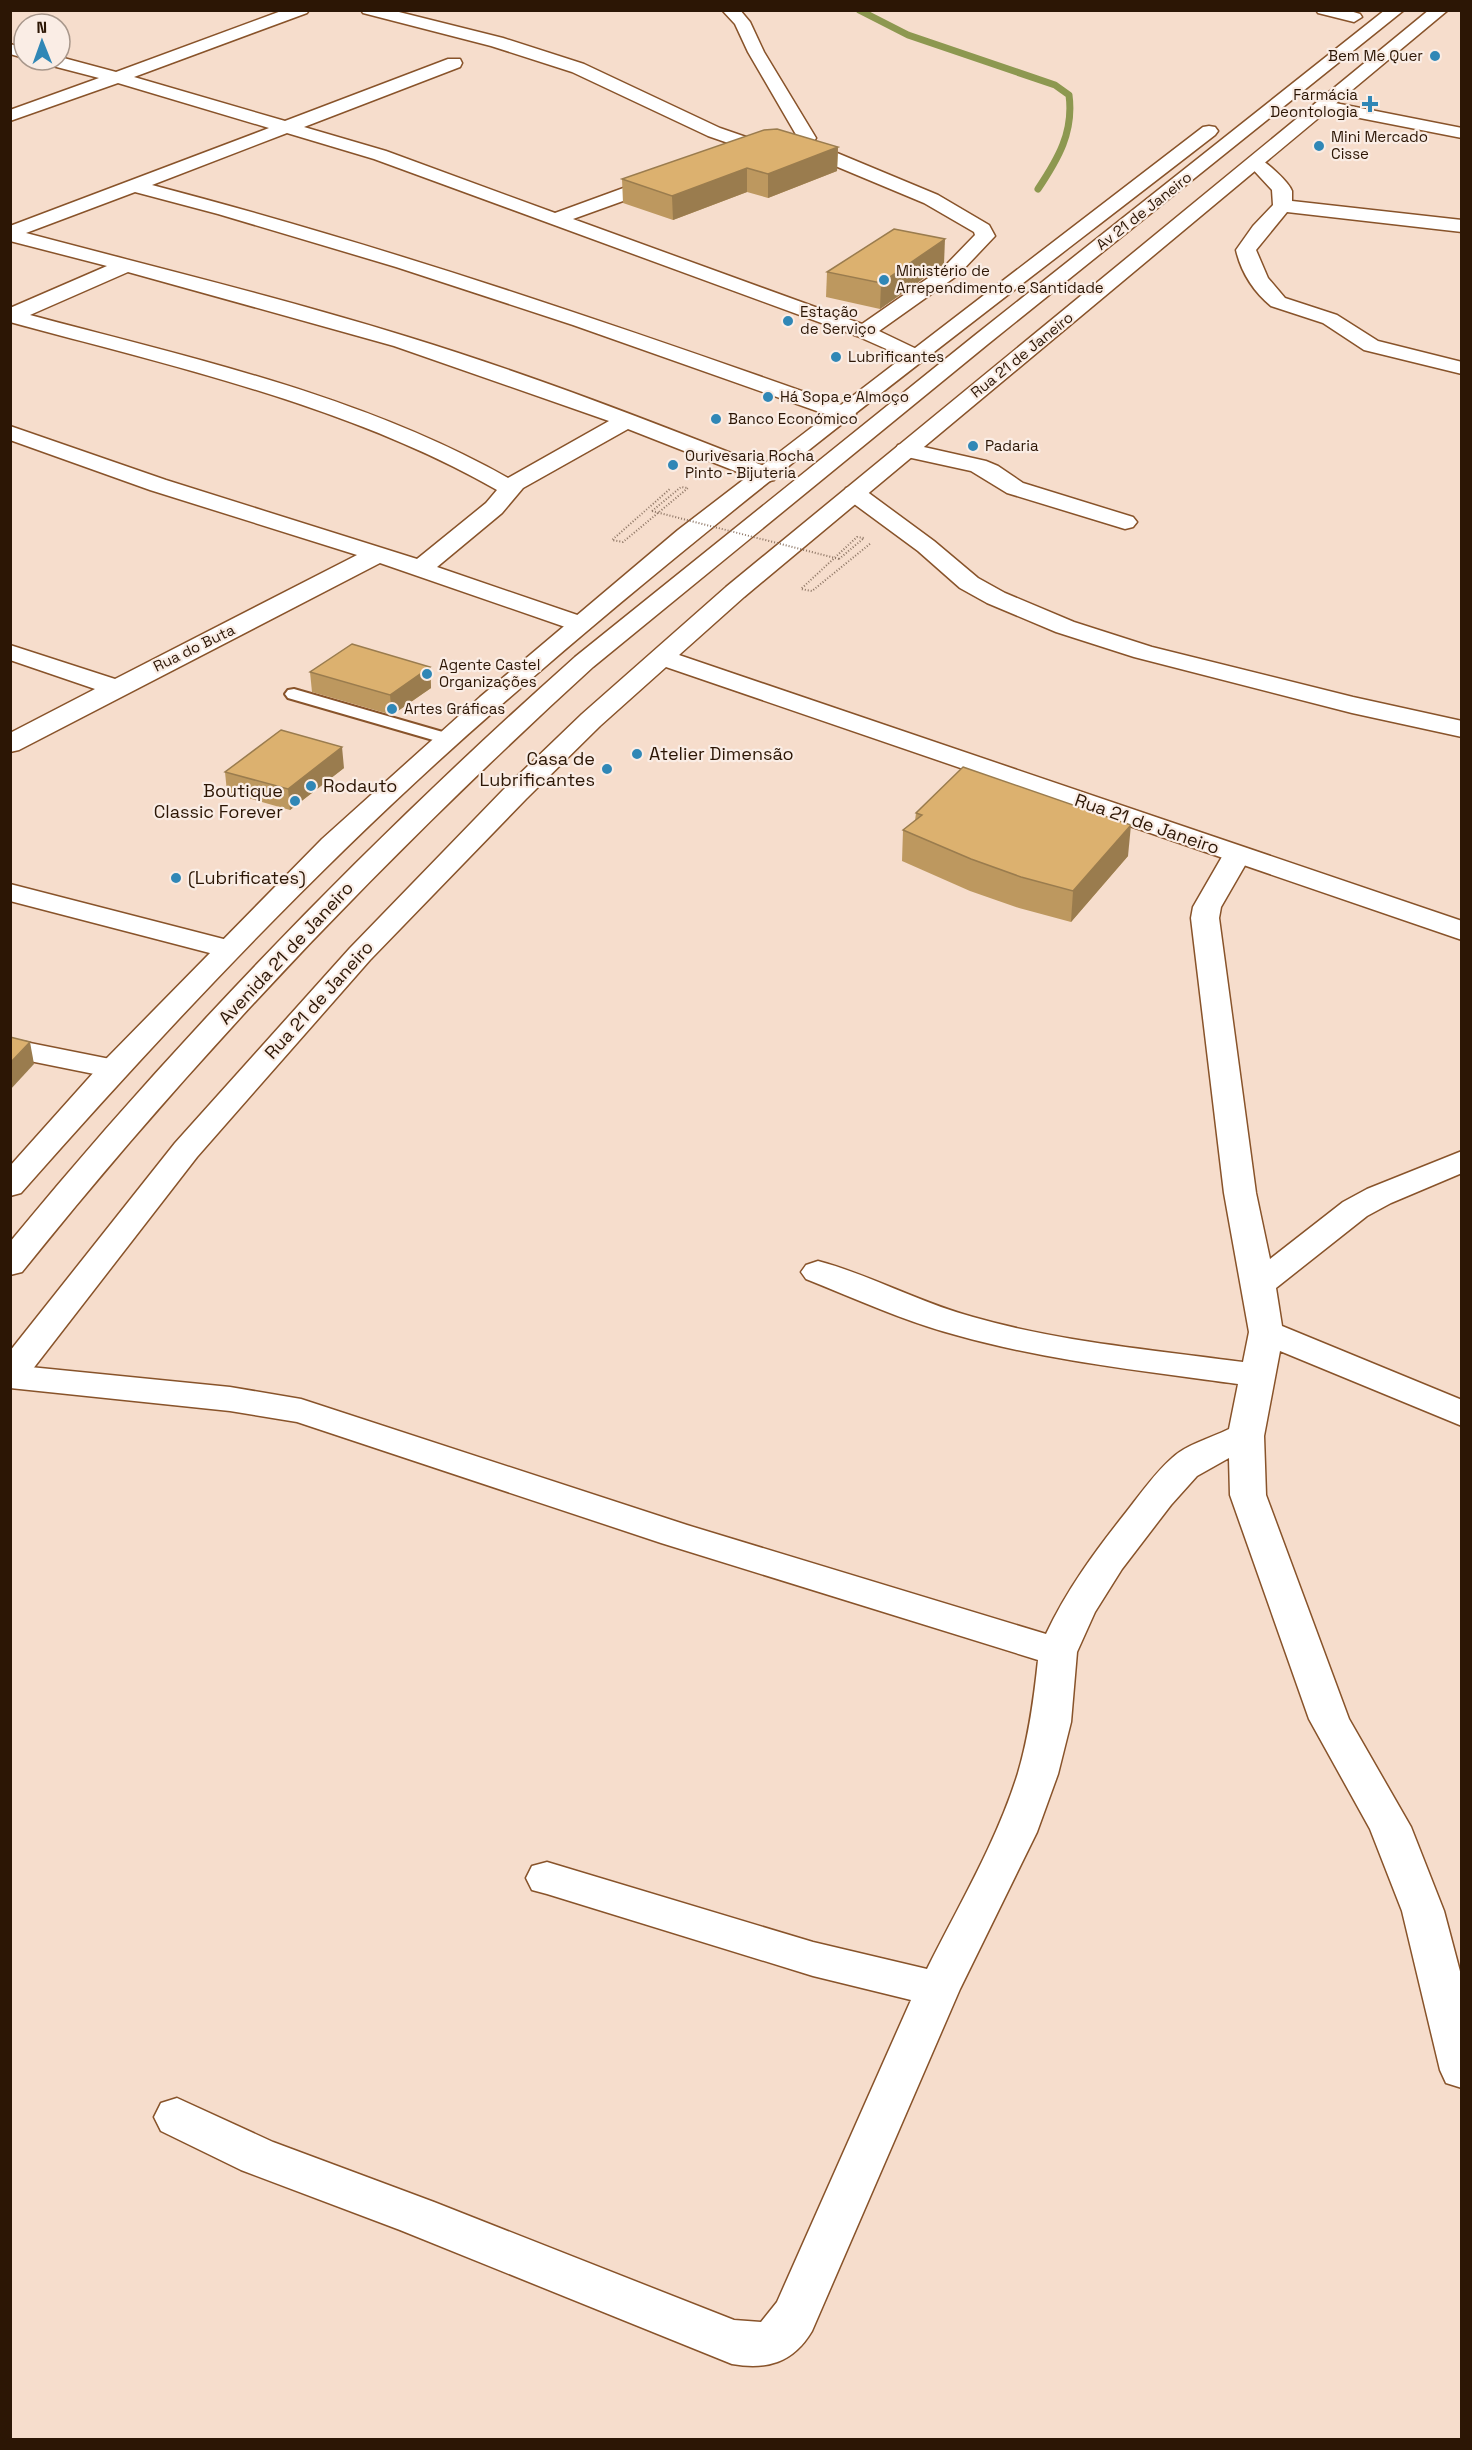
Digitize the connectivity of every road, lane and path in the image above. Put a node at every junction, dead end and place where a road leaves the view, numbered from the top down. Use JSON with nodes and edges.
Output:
{"nodes":[{"id":1,"x":301,"y":10,"type":"edge"},
{"id":2,"x":369,"y":10,"type":"edge"},
{"id":3,"x":730,"y":10,"type":"edge"},
{"id":4,"x":1324,"y":10,"type":"edge"},
{"id":5,"x":1396,"y":10,"type":"edge"},
{"id":6,"x":1440,"y":10,"type":"edge"},
{"id":7,"x":1358,"y":14,"type":"edge"},
{"id":8,"x":1335,"y":32,"type":"dead end"},
{"id":9,"x":454,"y":63,"type":"dead end"},
{"id":10,"x":72,"y":65,"type":"edge"},
{"id":11,"x":117,"y":77,"type":"junction"},
{"id":12,"x":1325,"y":106,"type":"junction"},
{"id":13,"x":10,"y":116,"type":"edge"},
{"id":14,"x":1223,"y":120,"type":"dead end"},
{"id":15,"x":286,"y":128,"type":"junction"},
{"id":16,"x":1461,"y":133,"type":"edge"},
{"id":17,"x":799,"y":144,"type":"junction"},
{"id":18,"x":761,"y":146,"type":"junction"},
{"id":19,"x":729,"y":156,"type":"edge"},
{"id":20,"x":1256,"y":163,"type":"junction"},
{"id":21,"x":688,"y":171,"type":"edge"},
{"id":22,"x":134,"y":186,"type":"junction"},
{"id":23,"x":1282,"y":206,"type":"junction"},
{"id":24,"x":555,"y":219,"type":"junction"},
{"id":25,"x":1461,"y":226,"type":"edge"},
{"id":26,"x":10,"y":234,"type":"edge"},
{"id":27,"x":125,"y":266,"type":"junction"},
{"id":28,"x":11,"y":316,"type":"edge"},
{"id":29,"x":864,"y":332,"type":"junction"},
{"id":30,"x":918,"y":357,"type":"junction"},
{"id":31,"x":1461,"y":368,"type":"edge"},
{"id":32,"x":845,"y":414,"type":"junction"},
{"id":33,"x":627,"y":420,"type":"junction"},
{"id":34,"x":10,"y":432,"type":"edge"},
{"id":35,"x":906,"y":450,"type":"junction"},
{"id":36,"x":766,"y":475,"type":"junction"},
{"id":37,"x":509,"y":488,"type":"junction"},
{"id":38,"x":671,"y":488,"type":"dead end"},
{"id":39,"x":854,"y":493,"type":"junction"},
{"id":40,"x":1125,"y":522,"type":"dead end"},
{"id":41,"x":871,"y":543,"type":"dead end"},
{"id":42,"x":378,"y":554,"type":"junction"},
{"id":43,"x":420,"y":569,"type":"junction"},
{"id":44,"x":580,"y":624,"type":"junction"},
{"id":45,"x":10,"y":652,"type":"edge"},
{"id":46,"x":662,"y":657,"type":"junction"},
{"id":47,"x":584,"y":662,"type":"joint"},
{"id":48,"x":115,"y":687,"type":"junction"},
{"id":49,"x":294,"y":694,"type":"dead end"},
{"id":50,"x":1461,"y":729,"type":"edge"},
{"id":51,"x":447,"y":740,"type":"junction"},
{"id":52,"x":10,"y":744,"type":"edge"},
{"id":53,"x":1237,"y":855,"type":"junction"},
{"id":54,"x":10,"y":892,"type":"edge"},
{"id":55,"x":1461,"y":931,"type":"edge"},
{"id":56,"x":229,"y":949,"type":"junction"},
{"id":57,"x":10,"y":1048,"type":"edge"},
{"id":58,"x":114,"y":1069,"type":"junction"},
{"id":59,"x":1461,"y":1161,"type":"edge"},
{"id":60,"x":10,"y":1186,"type":"edge"},
{"id":61,"x":10,"y":1265,"type":"edge"},
{"id":62,"x":818,"y":1272,"type":"dead end"},
{"id":63,"x":1259,"y":1285,"type":"junction"},
{"id":64,"x":1266,"y":1332,"type":"junction"},
{"id":65,"x":10,"y":1375,"type":"edge"},
{"id":66,"x":1257,"y":1375,"type":"junction"},
{"id":67,"x":1461,"y":1414,"type":"edge"},
{"id":68,"x":1246,"y":1436,"type":"junction"},
{"id":69,"x":1058,"y":1652,"type":"junction"},
{"id":70,"x":547,"y":1878,"type":"dead end"},
{"id":71,"x":938,"y":1989,"type":"junction"},
{"id":72,"x":1461,"y":2070,"type":"edge"},
{"id":73,"x":177,"y":2117,"type":"dead end"}],
"edges":[{"from":1,"to":11,"type":"street"},
{"from":2,"to":18,"type":"street"},
{"from":3,"to":17,"type":"street"},
{"from":4,"to":7,"type":"street"},
{"from":5,"to":47,"type":"street","name":"Av 21 de Janeiro"},
{"from":6,"to":12,"type":"street","name":"Rua 21 de Janeiro"},
{"from":7,"to":8,"type":"street"},
{"from":9,"to":15,"type":"street"},
{"from":10,"to":11,"type":"street"},
{"from":11,"to":13,"type":"street"},
{"from":11,"to":15,"type":"street"},
{"from":12,"to":16,"type":"street"},
{"from":12,"to":20,"type":"street","name":"Rua 21 de Janeiro"},
{"from":14,"to":30,"type":"street"},
{"from":15,"to":22,"type":"street"},
{"from":15,"to":24,"type":"street"},
{"from":17,"to":18,"type":"street"},
{"from":17,"to":29,"type":"street"},
{"from":18,"to":19,"type":"street"},
{"from":20,"to":23,"type":"street"},
{"from":20,"to":35,"type":"street","name":"Rua 21 de Janeiro"},
{"from":21,"to":24,"type":"street"},
{"from":22,"to":26,"type":"street"},
{"from":22,"to":32,"type":"street"},
{"from":23,"to":25,"type":"street"},
{"from":23,"to":31,"type":"street"},
{"from":24,"to":29,"type":"street"},
{"from":26,"to":27,"type":"street"},
{"from":27,"to":28,"type":"street"},
{"from":27,"to":33,"type":"street"},
{"from":28,"to":37,"type":"street"},
{"from":29,"to":30,"type":"street"},
{"from":30,"to":32,"type":"street"},
{"from":32,"to":36,"type":"street"},
{"from":33,"to":36,"type":"street"},
{"from":33,"to":37,"type":"street"},
{"from":34,"to":42,"type":"street"},
{"from":35,"to":39,"type":"street","name":"Rua 21 de Janeiro"},
{"from":35,"to":40,"type":"street"},
{"from":36,"to":44,"type":"street"},
{"from":37,"to":43,"type":"street"},
{"from":38,"to":41,"type":"path","bridge":true},
{"from":39,"to":46,"type":"street","name":"Rua 21 de Janeiro"},
{"from":39,"to":50,"type":"street"},
{"from":42,"to":43,"type":"street"},
{"from":42,"to":48,"type":"street","name":"Rua do Buta"},
{"from":43,"to":44,"type":"street"},
{"from":44,"to":51,"type":"street"},
{"from":45,"to":48,"type":"street"},
{"from":46,"to":53,"type":"street","name":"Rua 21 de Janeiro"},
{"from":46,"to":65,"type":"street","name":"Rua 21 de Janeiro"},
{"from":47,"to":61,"type":"street","name":"Avenida 21 de Janeiro"},
{"from":48,"to":52,"type":"street","name":"Rua do Buta"},
{"from":49,"to":51,"type":"lane"},
{"from":51,"to":56,"type":"street"},
{"from":53,"to":55,"type":"street","name":"Rua 21 de Janeiro"},
{"from":53,"to":63,"type":"street"},
{"from":54,"to":56,"type":"street"},
{"from":56,"to":58,"type":"street"},
{"from":57,"to":58,"type":"street"},
{"from":58,"to":60,"type":"street"},
{"from":59,"to":63,"type":"street"},
{"from":62,"to":66,"type":"street"},
{"from":63,"to":64,"type":"street"},
{"from":64,"to":66,"type":"street"},
{"from":64,"to":67,"type":"street"},
{"from":65,"to":69,"type":"street"},
{"from":66,"to":68,"type":"street"},
{"from":68,"to":69,"type":"street"},
{"from":68,"to":72,"type":"street"},
{"from":69,"to":71,"type":"street"},
{"from":70,"to":71,"type":"street"},
{"from":71,"to":73,"type":"street"}]}
